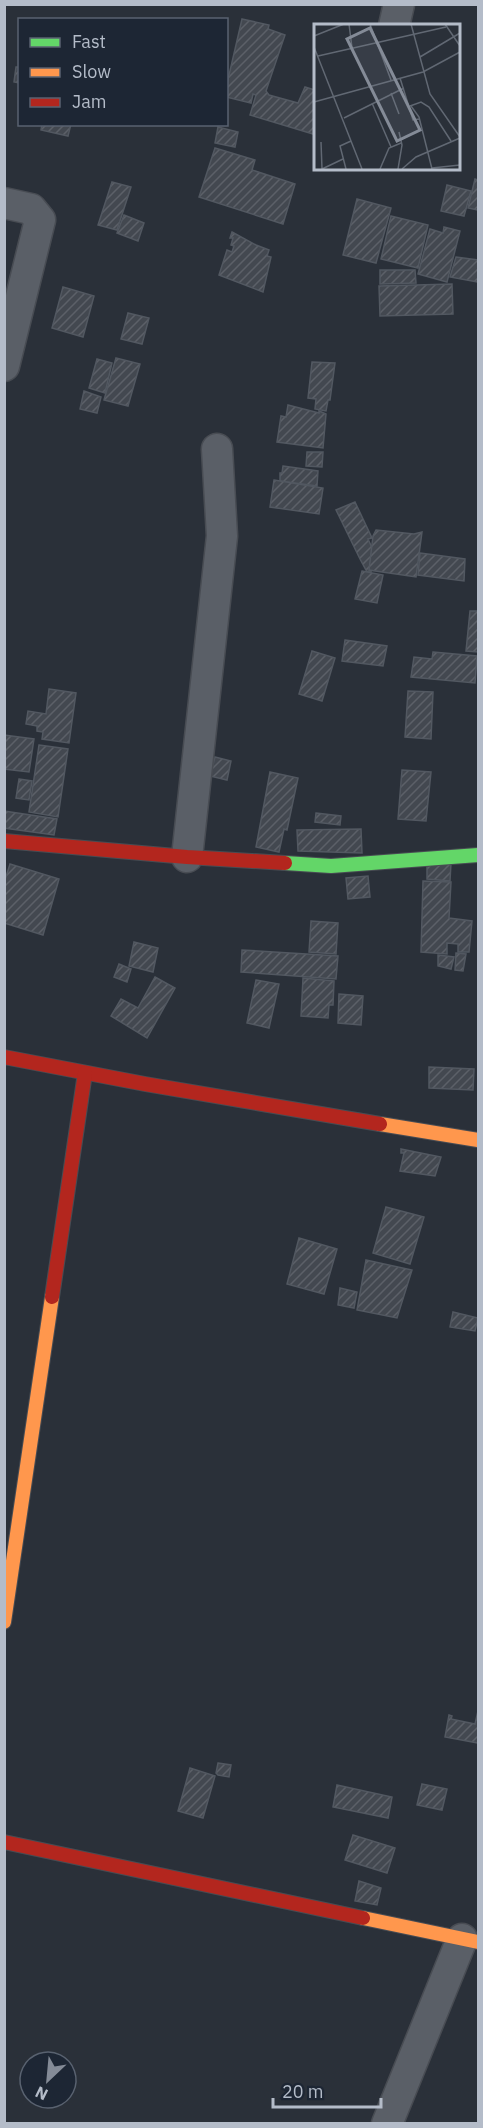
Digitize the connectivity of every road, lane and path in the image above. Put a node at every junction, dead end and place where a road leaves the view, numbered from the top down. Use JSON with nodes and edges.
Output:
{"nodes":[{"id":1,"x":399,"y":4,"type":"edge"},
{"id":2,"x":394,"y":24,"type":"edge"},
{"id":3,"x":4,"y":203,"type":"edge"},
{"id":4,"x":4,"y":366,"type":"edge"},
{"id":5,"x":217,"y":449,"type":"dead end"},
{"id":6,"x":4,"y":841,"type":"edge"},
{"id":7,"x":478,"y":855,"type":"edge"},
{"id":8,"x":187,"y":857,"type":"junction"},
{"id":9,"x":4,"y":1057,"type":"edge"},
{"id":10,"x":85,"y":1073,"type":"junction"},
{"id":11,"x":478,"y":1140,"type":"edge"},
{"id":12,"x":4,"y":1622,"type":"edge"},
{"id":13,"x":4,"y":1842,"type":"edge"},
{"id":14,"x":470,"y":1941,"type":"edge"},
{"id":15,"x":387,"y":2124,"type":"edge"}],
"edges":[{"from":1,"to":2,"type":"street"},
{"from":3,"to":4,"type":"street"},
{"from":5,"to":8,"type":"street"},
{"from":6,"to":8,"type":"street"},
{"from":7,"to":8,"type":"street"},
{"from":9,"to":10,"type":"street"},
{"from":10,"to":11,"type":"street"},
{"from":10,"to":12,"type":"street"},
{"from":13,"to":14,"type":"street"},
{"from":14,"to":15,"type":"street"}]}
